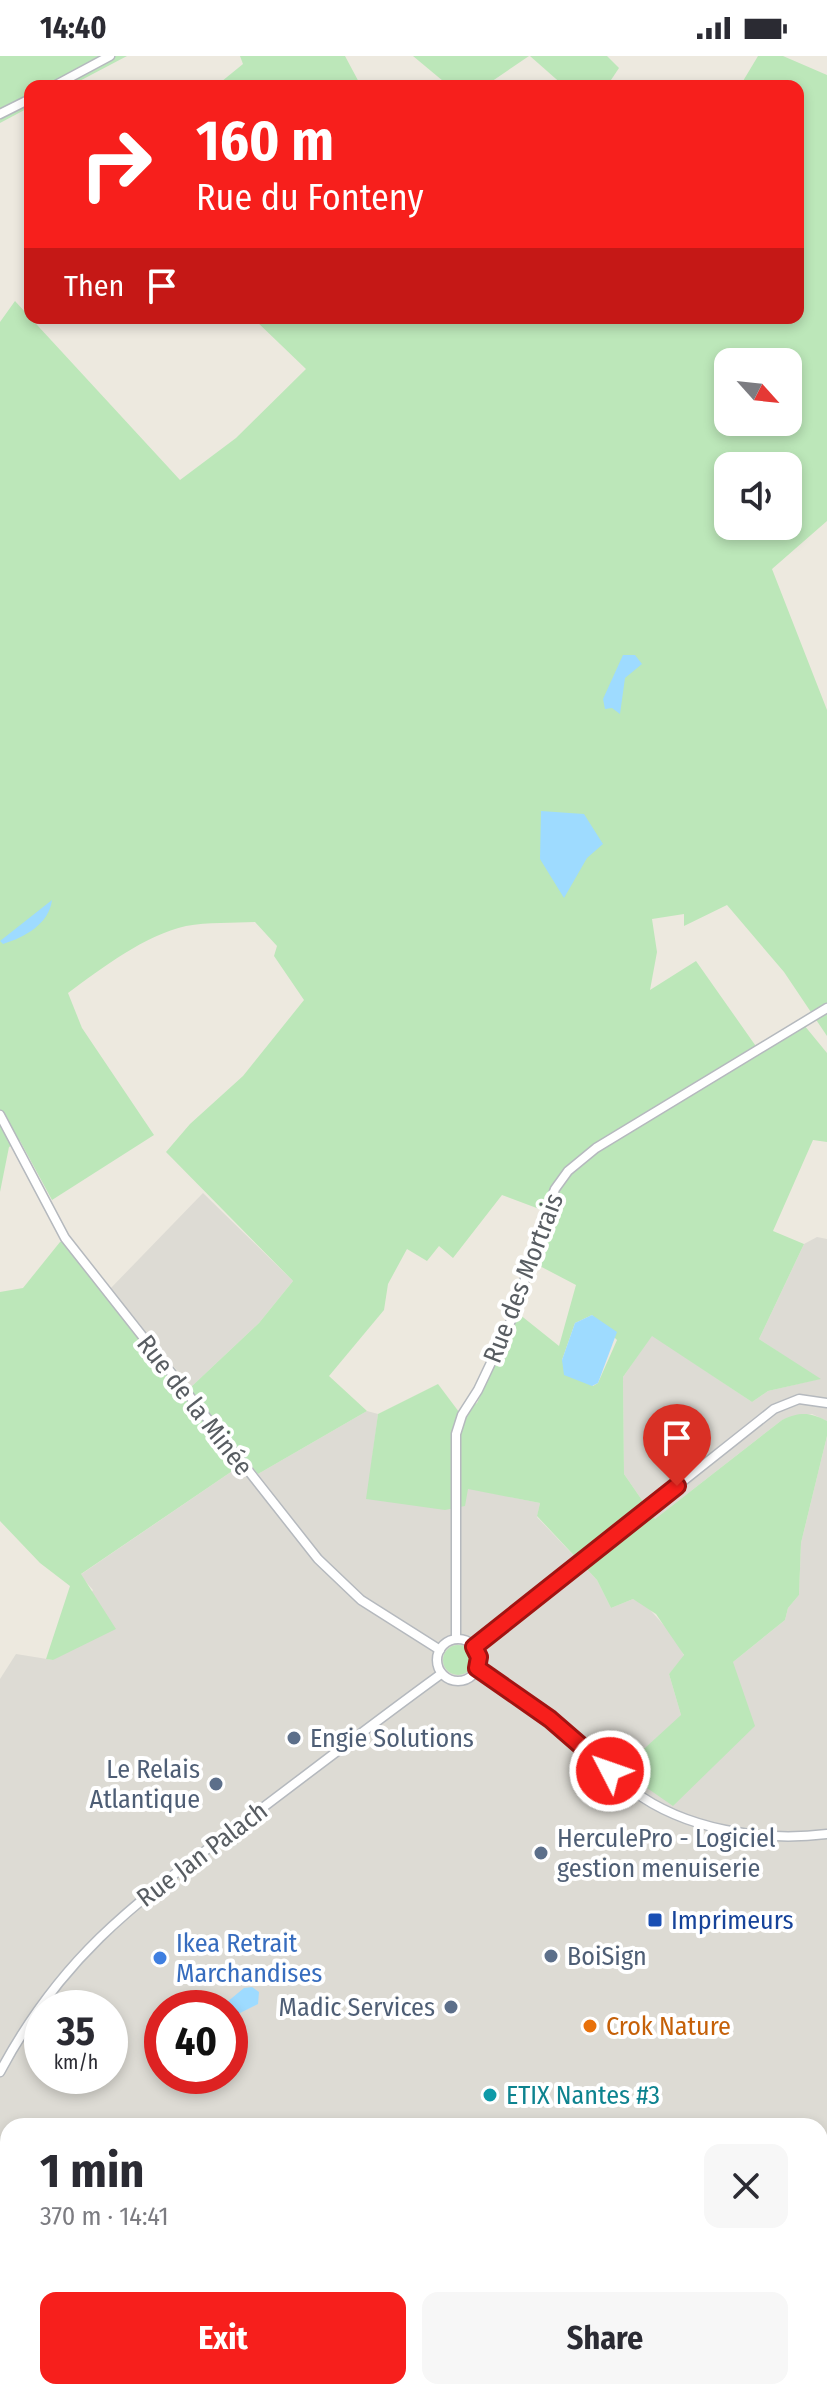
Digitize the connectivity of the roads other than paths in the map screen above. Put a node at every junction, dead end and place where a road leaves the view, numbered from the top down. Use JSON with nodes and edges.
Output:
{"nodes":[{"id":1,"x":110,"y":56,"type":"edge"},
{"id":2,"x":65,"y":80,"type":"edge"},
{"id":3,"x":24,"y":102,"type":"edge"},
{"id":4,"x":0,"y":114,"type":"edge"},
{"id":5,"x":827,"y":1008,"type":"edge"},
{"id":6,"x":0,"y":1115,"type":"edge"},
{"id":7,"x":827,"y":1403,"type":"edge"},
{"id":8,"x":456,"y":1639,"type":"junction"},
{"id":9,"x":474,"y":1647,"type":"junction"},
{"id":10,"x":440,"y":1650,"type":"junction"},
{"id":11,"x":477,"y":1668,"type":"junction"},
{"id":12,"x":441,"y":1674,"type":"junction"},
{"id":13,"x":827,"y":1834,"type":"edge"},
{"id":14,"x":0,"y":2072,"type":"edge"}],
"edges":[{"from":1,"to":2,"type":"street"},
{"from":3,"to":4,"type":"street"},
{"from":5,"to":8,"type":"street","name":"Rue des Mortrais"},
{"from":6,"to":10,"type":"street","name":"Rue de la Minée"},
{"from":7,"to":9,"type":"street"},
{"from":8,"to":9,"type":"street"},
{"from":8,"to":10,"type":"street"},
{"from":9,"to":11,"type":"street"},
{"from":10,"to":12,"type":"street"},
{"from":11,"to":12,"type":"street"},
{"from":11,"to":13,"type":"street"},
{"from":12,"to":14,"type":"street","name":"Rue Jan Palach"}]}
